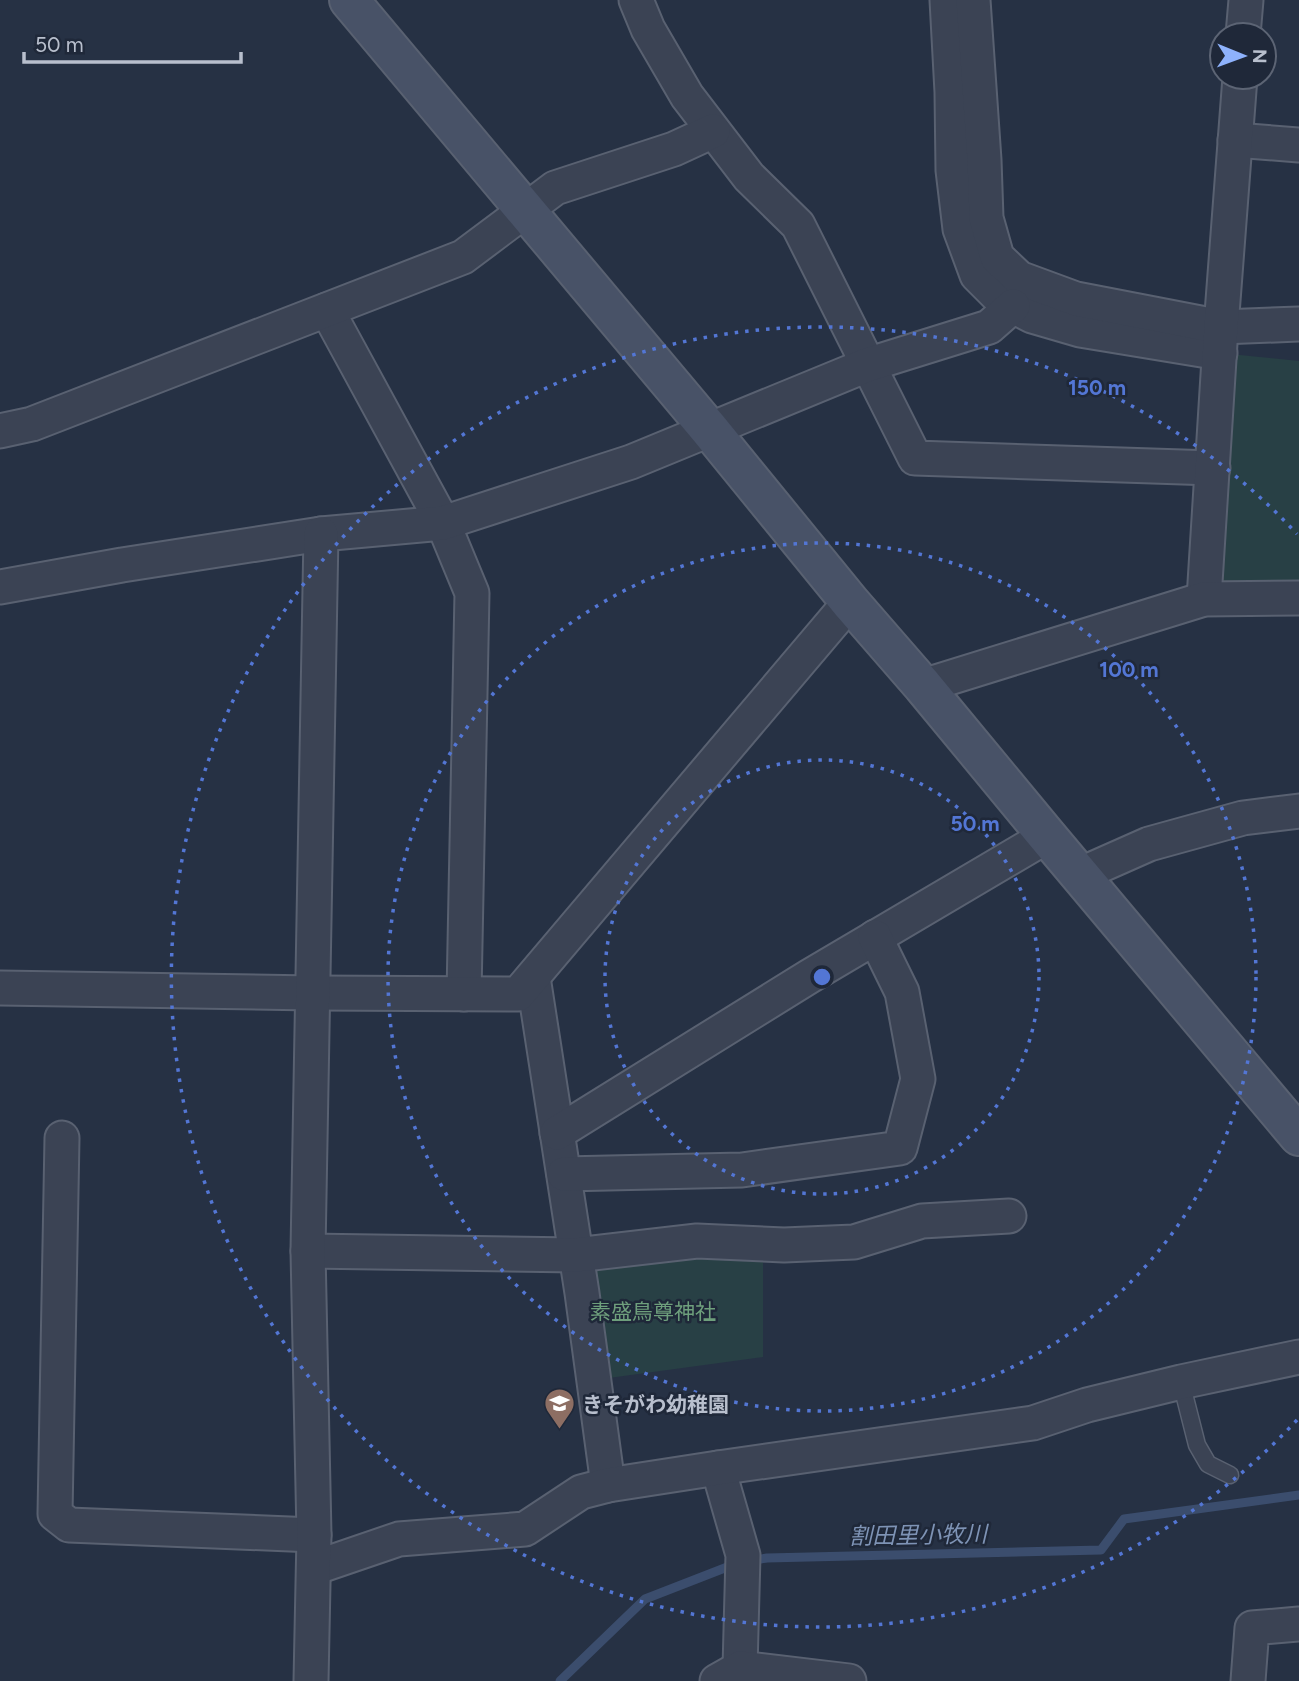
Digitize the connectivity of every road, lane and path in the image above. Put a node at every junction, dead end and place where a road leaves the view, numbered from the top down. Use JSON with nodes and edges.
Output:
{"nodes":[{"id":1,"x":349,"y":0,"type":"edge"},
{"id":2,"x":636,"y":0,"type":"edge"},
{"id":3,"x":947,"y":0,"type":"edge"},
{"id":4,"x":973,"y":0,"type":"edge"},
{"id":5,"x":1246,"y":0,"type":"edge"},
{"id":6,"x":1244,"y":21,"type":"edge"},
{"id":7,"x":1239,"y":91,"type":"edge"},
{"id":8,"x":713,"y":131,"type":"junction"},
{"id":9,"x":1235,"y":139,"type":"junction"},
{"id":10,"x":1299,"y":145,"type":"edge"},
{"id":11,"x":525,"y":211,"type":"junction"},
{"id":12,"x":1013,"y":306,"type":"junction"},
{"id":13,"x":327,"y":310,"type":"junction"},
{"id":14,"x":1299,"y":324,"type":"edge"},
{"id":15,"x":1221,"y":340,"type":"junction"},
{"id":16,"x":867,"y":365,"type":"junction"},
{"id":17,"x":709,"y":429,"type":"junction"},
{"id":18,"x":0,"y":430,"type":"edge"},
{"id":19,"x":1213,"y":468,"type":"junction"},
{"id":20,"x":443,"y":523,"type":"junction"},
{"id":21,"x":321,"y":534,"type":"junction"},
{"id":22,"x":4,"y":580,"type":"edge"},
{"id":23,"x":1299,"y":598,"type":"edge"},
{"id":24,"x":1204,"y":599,"type":"junction"},
{"id":25,"x":850,"y":602,"type":"junction"},
{"id":26,"x":923,"y":685,"type":"junction"},
{"id":27,"x":1299,"y":811,"type":"edge"},
{"id":28,"x":1046,"y":836,"type":"junction"},
{"id":29,"x":1079,"y":875,"type":"junction"},
{"id":30,"x":876,"y":937,"type":"junction"},
{"id":31,"x":533,"y":977,"type":"junction"},
{"id":32,"x":0,"y":988,"type":"edge"},
{"id":33,"x":313,"y":993,"type":"junction"},
{"id":34,"x":464,"y":994,"type":"junction"},
{"id":35,"x":557,"y":1133,"type":"junction"},
{"id":36,"x":1299,"y":1136,"type":"edge"},
{"id":37,"x":62,"y":1138,"type":"dead end"},
{"id":38,"x":564,"y":1174,"type":"junction"},
{"id":39,"x":1009,"y":1216,"type":"dead end"},
{"id":40,"x":308,"y":1251,"type":"junction"},
{"id":41,"x":576,"y":1255,"type":"junction"},
{"id":42,"x":1299,"y":1357,"type":"edge"},
{"id":43,"x":1181,"y":1382,"type":"junction"},
{"id":44,"x":718,"y":1468,"type":"junction"},
{"id":45,"x":1230,"y":1475,"type":"dead end"},
{"id":46,"x":608,"y":1485,"type":"junction"},
{"id":47,"x":314,"y":1535,"type":"junction"},
{"id":48,"x":314,"y":1568,"type":"junction"},
{"id":49,"x":1299,"y":1624,"type":"edge"},
{"id":50,"x":728,"y":1674,"type":"edge"},
{"id":51,"x":311,"y":1681,"type":"edge"},
{"id":52,"x":849,"y":1681,"type":"edge"},
{"id":53,"x":1248,"y":1681,"type":"edge"}],
"edges":[{"from":1,"to":11,"type":"street"},
{"from":2,"to":8,"type":"street"},
{"from":3,"to":12,"type":"street"},
{"from":4,"to":15,"type":"street"},
{"from":5,"to":6,"type":"street"},
{"from":7,"to":9,"type":"street"},
{"from":8,"to":11,"type":"street"},
{"from":8,"to":16,"type":"street"},
{"from":9,"to":10,"type":"street"},
{"from":9,"to":15,"type":"street"},
{"from":11,"to":13,"type":"street"},
{"from":11,"to":17,"type":"street"},
{"from":12,"to":15,"type":"street"},
{"from":12,"to":16,"type":"street"},
{"from":13,"to":18,"type":"street"},
{"from":13,"to":20,"type":"street"},
{"from":14,"to":15,"type":"street"},
{"from":15,"to":19,"type":"street"},
{"from":16,"to":17,"type":"street"},
{"from":16,"to":19,"type":"street"},
{"from":17,"to":20,"type":"street"},
{"from":17,"to":25,"type":"street"},
{"from":19,"to":24,"type":"street"},
{"from":20,"to":21,"type":"street"},
{"from":20,"to":34,"type":"street"},
{"from":21,"to":22,"type":"street"},
{"from":21,"to":33,"type":"street"},
{"from":23,"to":24,"type":"street"},
{"from":24,"to":26,"type":"street"},
{"from":25,"to":26,"type":"street"},
{"from":25,"to":31,"type":"street"},
{"from":26,"to":28,"type":"street"},
{"from":27,"to":29,"type":"street"},
{"from":28,"to":29,"type":"street"},
{"from":28,"to":30,"type":"street"},
{"from":29,"to":36,"type":"street"},
{"from":30,"to":35,"type":"street"},
{"from":30,"to":38,"type":"street"},
{"from":31,"to":34,"type":"street"},
{"from":31,"to":35,"type":"street"},
{"from":32,"to":33,"type":"street"},
{"from":33,"to":34,"type":"street"},
{"from":33,"to":40,"type":"street"},
{"from":35,"to":38,"type":"street"},
{"from":37,"to":47,"type":"street"},
{"from":38,"to":41,"type":"street"},
{"from":39,"to":41,"type":"street"},
{"from":40,"to":41,"type":"street"},
{"from":40,"to":47,"type":"street"},
{"from":41,"to":46,"type":"street"},
{"from":42,"to":43,"type":"street"},
{"from":43,"to":44,"type":"street"},
{"from":43,"to":45,"type":"lane"},
{"from":44,"to":46,"type":"street"},
{"from":44,"to":50,"type":"street"},
{"from":46,"to":48,"type":"street"},
{"from":47,"to":48,"type":"street"},
{"from":48,"to":51,"type":"street"},
{"from":49,"to":53,"type":"street"},
{"from":50,"to":52,"type":"street"}]}
